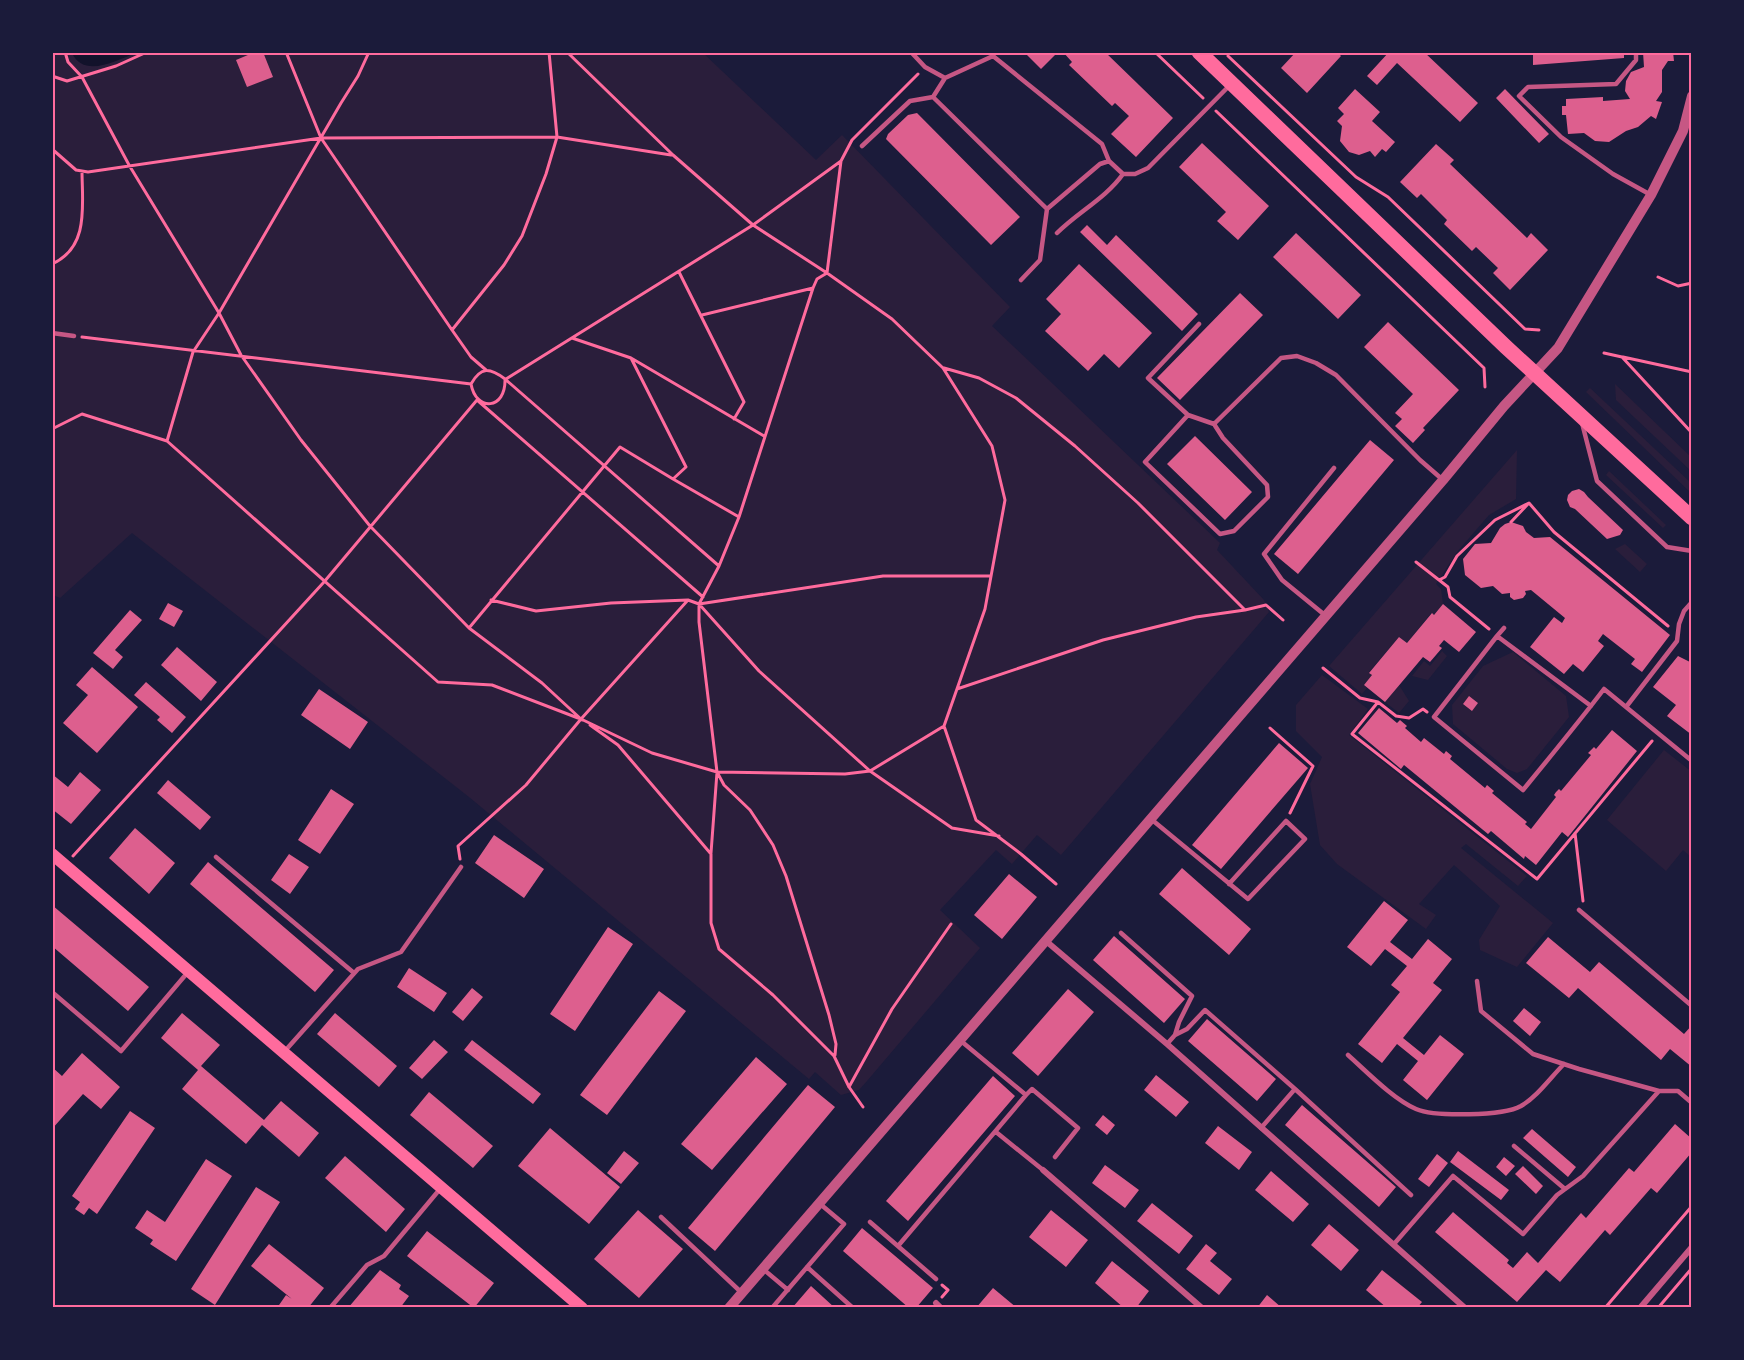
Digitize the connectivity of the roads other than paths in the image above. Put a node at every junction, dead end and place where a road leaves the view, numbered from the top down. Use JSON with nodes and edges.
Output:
{"nodes":[{"id":1,"x":911,"y":52,"type":"edge"},
{"id":2,"x":1199,"y":52,"type":"edge"},
{"id":3,"x":1636,"y":52,"type":"edge"},
{"id":4,"x":995,"y":54,"type":"edge"},
{"id":5,"x":945,"y":78,"type":"junction"},
{"id":6,"x":1232,"y":84,"type":"junction"},
{"id":7,"x":1692,"y":96,"type":"edge"},
{"id":8,"x":933,"y":97,"type":"junction"},
{"id":9,"x":862,"y":146,"type":"dead end"},
{"id":10,"x":1109,"y":160,"type":"junction"},
{"id":11,"x":1124,"y":174,"type":"junction"},
{"id":12,"x":1651,"y":195,"type":"junction"},
{"id":13,"x":1047,"y":209,"type":"junction"},
{"id":14,"x":1057,"y":233,"type":"dead end"},
{"id":15,"x":1021,"y":280,"type":"dead end"},
{"id":16,"x":1199,"y":324,"type":"dead end"},
{"id":17,"x":52,"y":333,"type":"edge"},
{"id":18,"x":74,"y":336,"type":"road end"},
{"id":19,"x":1535,"y":374,"type":"junction"},
{"id":20,"x":1188,"y":415,"type":"junction"},
{"id":21,"x":1580,"y":415,"type":"junction"},
{"id":22,"x":1214,"y":424,"type":"junction"},
{"id":23,"x":1334,"y":468,"type":"dead end"},
{"id":24,"x":1443,"y":480,"type":"junction"},
{"id":25,"x":1692,"y":518,"type":"edge"},
{"id":26,"x":1692,"y":551,"type":"edge"},
{"id":27,"x":1692,"y":602,"type":"edge"},
{"id":28,"x":1326,"y":615,"type":"junction"},
{"id":29,"x":1504,"y":628,"type":"dead end"},
{"id":30,"x":1497,"y":636,"type":"junction"},
{"id":31,"x":1591,"y":706,"type":"junction"},
{"id":32,"x":1626,"y":707,"type":"junction"},
{"id":33,"x":1692,"y":761,"type":"edge"},
{"id":34,"x":1150,"y":819,"type":"junction"},
{"id":35,"x":52,"y":854,"type":"edge"},
{"id":36,"x":216,"y":857,"type":"dead end"},
{"id":37,"x":460,"y":867,"type":"road end"},
{"id":38,"x":1229,"y":884,"type":"junction"},
{"id":39,"x":1579,"y":910,"type":"dead end"},
{"id":40,"x":1121,"y":933,"type":"dead end"},
{"id":41,"x":1046,"y":941,"type":"junction"},
{"id":42,"x":189,"y":970,"type":"junction"},
{"id":43,"x":354,"y":973,"type":"junction"},
{"id":44,"x":1477,"y":981,"type":"dead end"},
{"id":45,"x":52,"y":992,"type":"edge"},
{"id":46,"x":1692,"y":1006,"type":"edge"},
{"id":47,"x":1175,"y":1035,"type":"junction"},
{"id":48,"x":960,"y":1040,"type":"junction"},
{"id":49,"x":1167,"y":1044,"type":"junction"},
{"id":50,"x":284,"y":1052,"type":"junction"},
{"id":51,"x":1348,"y":1055,"type":"dead end"},
{"id":52,"x":1564,"y":1064,"type":"junction"},
{"id":53,"x":1295,"y":1089,"type":"junction"},
{"id":54,"x":1659,"y":1090,"type":"junction"},
{"id":55,"x":1026,"y":1095,"type":"junction"},
{"id":56,"x":1692,"y":1103,"type":"edge"},
{"id":57,"x":1261,"y":1128,"type":"junction"},
{"id":58,"x":996,"y":1132,"type":"junction"},
{"id":59,"x":1514,"y":1146,"type":"dead end"},
{"id":60,"x":1054,"y":1156,"type":"dead end"},
{"id":61,"x":1043,"y":1170,"type":"joint"},
{"id":62,"x":441,"y":1187,"type":"junction"},
{"id":63,"x":1565,"y":1190,"type":"junction"},
{"id":64,"x":1411,"y":1195,"type":"dead end"},
{"id":65,"x":819,"y":1203,"type":"junction"},
{"id":66,"x":661,"y":1217,"type":"dead end"},
{"id":67,"x":870,"y":1222,"type":"dead end"},
{"id":68,"x":1394,"y":1244,"type":"junction"},
{"id":69,"x":898,"y":1246,"type":"junction"},
{"id":70,"x":1692,"y":1247,"type":"edge"},
{"id":71,"x":807,"y":1267,"type":"junction"},
{"id":72,"x":763,"y":1269,"type":"junction"},
{"id":73,"x":936,"y":1280,"type":"road end"},
{"id":74,"x":788,"y":1290,"type":"junction"},
{"id":75,"x":742,"y":1293,"type":"junction"},
{"id":76,"x":330,"y":1308,"type":"edge"},
{"id":77,"x":582,"y":1308,"type":"edge"},
{"id":78,"x":729,"y":1308,"type":"edge"},
{"id":79,"x":772,"y":1308,"type":"edge"},
{"id":80,"x":853,"y":1308,"type":"edge"},
{"id":81,"x":1202,"y":1308,"type":"edge"},
{"id":82,"x":1465,"y":1308,"type":"edge"},
{"id":83,"x":1641,"y":1308,"type":"edge"}],
"edges":[{"from":1,"to":5,"type":"lane"},
{"from":2,"to":6,"type":"main road"},
{"from":3,"to":12,"type":"lane"},
{"from":4,"to":5,"type":"lane"},
{"from":4,"to":10,"type":"lane"},
{"from":5,"to":8,"type":"lane"},
{"from":6,"to":11,"type":"lane"},
{"from":6,"to":19,"type":"main road"},
{"from":7,"to":12,"type":"street"},
{"from":8,"to":9,"type":"lane"},
{"from":8,"to":13,"type":"lane"},
{"from":10,"to":11,"type":"lane"},
{"from":10,"to":13,"type":"lane"},
{"from":11,"to":14,"type":"lane"},
{"from":12,"to":19,"type":"street"},
{"from":13,"to":15,"type":"lane"},
{"from":16,"to":20,"type":"lane"},
{"from":17,"to":18,"type":"lane"},
{"from":19,"to":21,"type":"main road"},
{"from":19,"to":24,"type":"street"},
{"from":20,"to":22,"type":"lane"},
{"from":20,"to":22,"type":"lane"},
{"from":21,"to":25,"type":"main road"},
{"from":21,"to":26,"type":"lane"},
{"from":22,"to":24,"type":"lane"},
{"from":23,"to":28,"type":"lane"},
{"from":24,"to":28,"type":"street"},
{"from":27,"to":32,"type":"lane"},
{"from":28,"to":34,"type":"street"},
{"from":29,"to":30,"type":"lane"},
{"from":30,"to":31,"type":"lane"},
{"from":30,"to":31,"type":"lane"},
{"from":31,"to":32,"type":"lane"},
{"from":32,"to":33,"type":"lane"},
{"from":34,"to":38,"type":"lane"},
{"from":34,"to":41,"type":"street"},
{"from":35,"to":42,"type":"main road"},
{"from":36,"to":43,"type":"lane"},
{"from":37,"to":43,"type":"lane"},
{"from":38,"to":38,"type":"lane"},
{"from":39,"to":46,"type":"lane"},
{"from":40,"to":47,"type":"lane"},
{"from":41,"to":48,"type":"street"},
{"from":41,"to":49,"type":"street"},
{"from":42,"to":45,"type":"lane"},
{"from":42,"to":50,"type":"main road"},
{"from":43,"to":50,"type":"lane"},
{"from":44,"to":52,"type":"lane"},
{"from":47,"to":49,"type":"lane"},
{"from":47,"to":53,"type":"lane"},
{"from":48,"to":55,"type":"lane"},
{"from":48,"to":65,"type":"street"},
{"from":49,"to":57,"type":"street"},
{"from":50,"to":62,"type":"main road"},
{"from":51,"to":52,"type":"lane"},
{"from":52,"to":54,"type":"lane"},
{"from":53,"to":57,"type":"lane"},
{"from":53,"to":64,"type":"lane"},
{"from":54,"to":56,"type":"lane"},
{"from":54,"to":63,"type":"lane"},
{"from":55,"to":58,"type":"lane"},
{"from":55,"to":60,"type":"lane"},
{"from":57,"to":68,"type":"street"},
{"from":58,"to":61,"type":"lane"},
{"from":58,"to":69,"type":"lane"},
{"from":59,"to":63,"type":"lane"},
{"from":61,"to":81,"type":"street"},
{"from":62,"to":76,"type":"lane"},
{"from":62,"to":77,"type":"main road"},
{"from":63,"to":68,"type":"lane"},
{"from":65,"to":71,"type":"lane"},
{"from":65,"to":72,"type":"street"},
{"from":66,"to":75,"type":"lane"},
{"from":67,"to":69,"type":"lane"},
{"from":68,"to":82,"type":"street"},
{"from":69,"to":73,"type":"lane"},
{"from":70,"to":83,"type":"street"},
{"from":71,"to":74,"type":"lane"},
{"from":71,"to":80,"type":"lane"},
{"from":72,"to":74,"type":"lane"},
{"from":72,"to":75,"type":"street"},
{"from":74,"to":79,"type":"lane"},
{"from":75,"to":78,"type":"street"}]}
